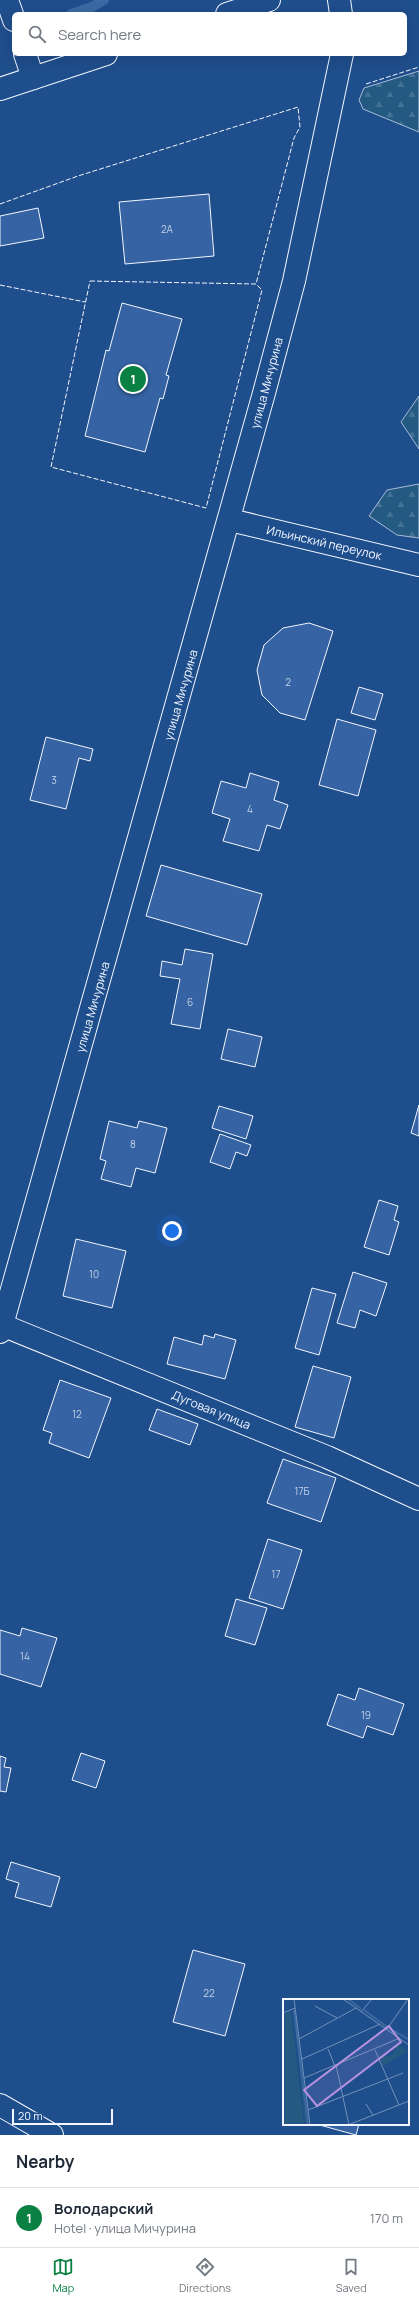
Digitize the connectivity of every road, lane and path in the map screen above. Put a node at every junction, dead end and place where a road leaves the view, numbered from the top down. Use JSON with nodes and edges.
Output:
{"nodes":[{"id":1,"x":7,"y":0,"type":"edge"},
{"id":2,"x":269,"y":0,"type":"edge"},
{"id":3,"x":339,"y":0,"type":"edge"},
{"id":4,"x":233,"y":12,"type":"edge"},
{"id":5,"x":341,"y":12,"type":"edge"},
{"id":6,"x":12,"y":14,"type":"edge"},
{"id":7,"x":26,"y":56,"type":"edge"},
{"id":8,"x":100,"y":56,"type":"edge"},
{"id":9,"x":342,"y":56,"type":"edge"},
{"id":10,"x":33,"y":78,"type":"junction"},
{"id":11,"x":0,"y":89,"type":"edge"},
{"id":12,"x":230,"y":520,"type":"junction"},
{"id":13,"x":419,"y":565,"type":"edge"},
{"id":14,"x":1,"y":1328,"type":"edge"},
{"id":15,"x":419,"y":1499,"type":"edge"},
{"id":16,"x":0,"y":2105,"type":"edge"},
{"id":17,"x":52,"y":2135,"type":"edge"}],
"edges":[{"from":1,"to":6,"type":"street"},
{"from":2,"to":4,"type":"street"},
{"from":3,"to":5,"type":"street"},
{"from":7,"to":10,"type":"street"},
{"from":8,"to":10,"type":"street"},
{"from":9,"to":12,"type":"street","name":"улица Мичурина"},
{"from":10,"to":11,"type":"street"},
{"from":12,"to":13,"type":"street","name":"Ильинский переулок"},
{"from":12,"to":14,"type":"street","name":"улица Мичурина"},
{"from":14,"to":15,"type":"street","name":"Дуговая улица"},
{"from":16,"to":17,"type":"street"}]}
